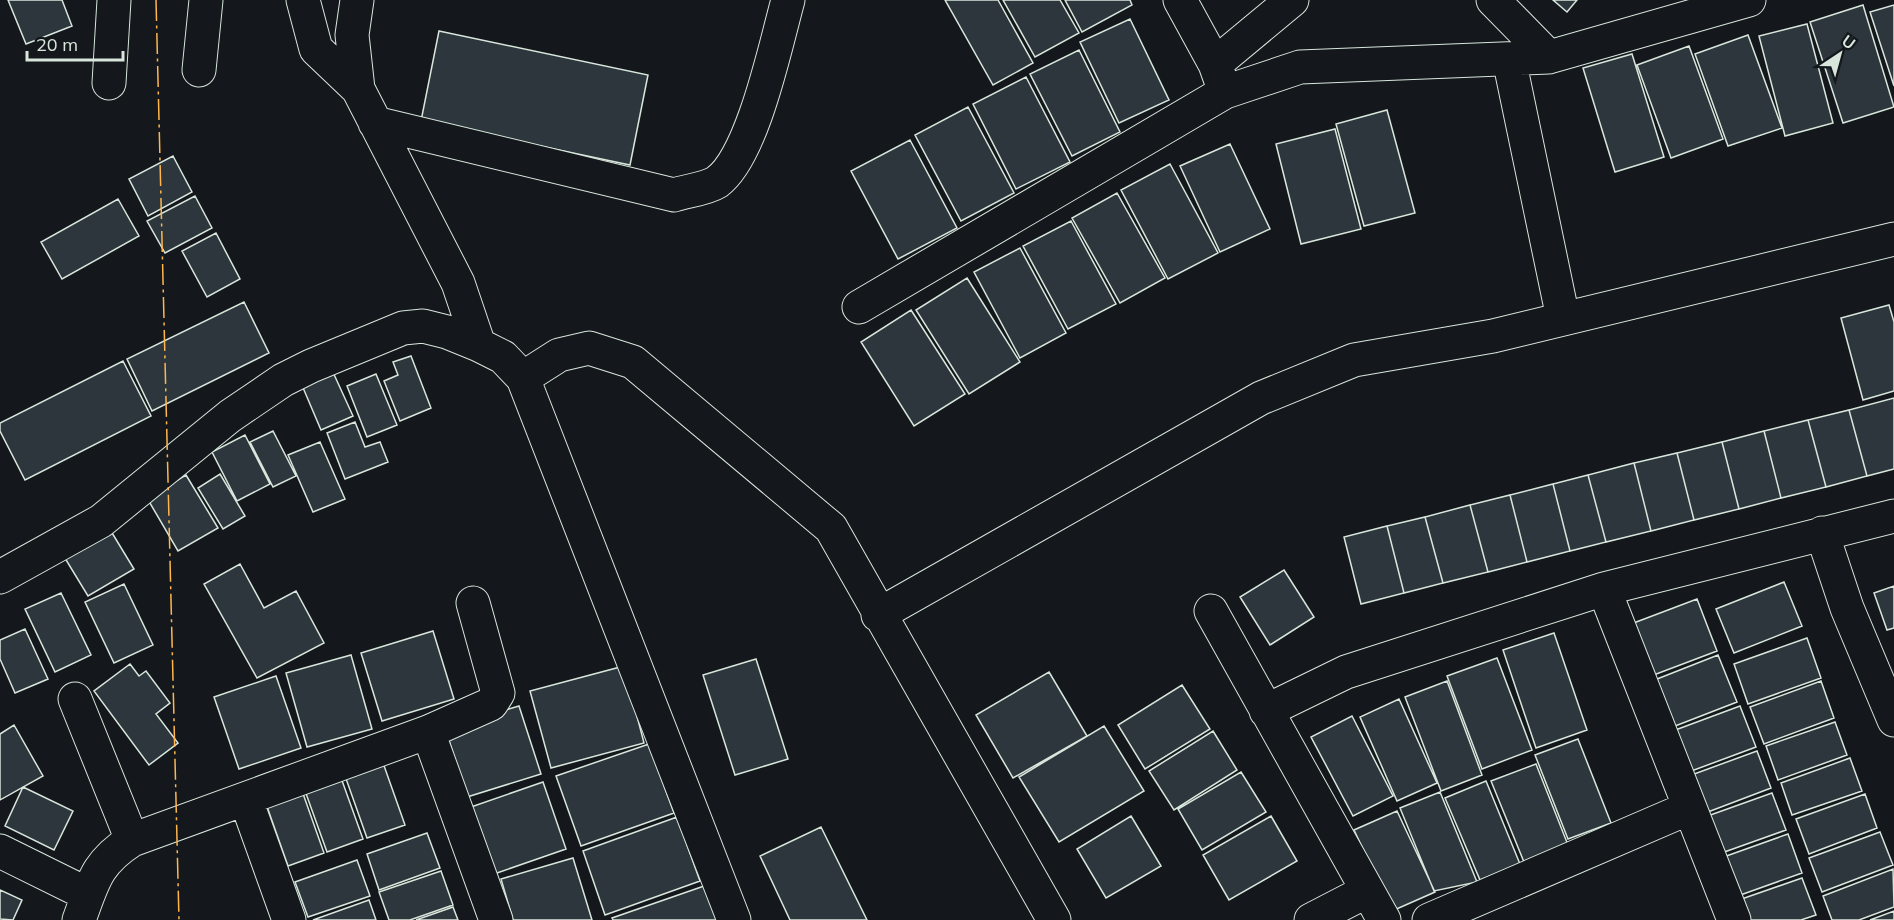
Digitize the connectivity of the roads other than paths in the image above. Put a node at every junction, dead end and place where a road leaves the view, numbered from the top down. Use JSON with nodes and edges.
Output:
{"nodes":[{"id":1,"x":114,"y":0,"type":"edge"},
{"id":2,"x":206,"y":0,"type":"edge"},
{"id":3,"x":303,"y":0,"type":"edge"},
{"id":4,"x":357,"y":0,"type":"edge"},
{"id":5,"x":789,"y":0,"type":"edge"},
{"id":6,"x":1180,"y":0,"type":"edge"},
{"id":7,"x":1292,"y":0,"type":"edge"},
{"id":8,"x":1493,"y":0,"type":"edge"},
{"id":9,"x":1749,"y":0,"type":"edge"},
{"id":10,"x":1549,"y":57,"type":"junction"},
{"id":11,"x":1509,"y":59,"type":"junction"},
{"id":12,"x":199,"y":70,"type":"dead end"},
{"id":13,"x":1220,"y":78,"type":"junction"},
{"id":14,"x":110,"y":83,"type":"dead end"},
{"id":15,"x":358,"y":88,"type":"junction"},
{"id":16,"x":375,"y":123,"type":"junction"},
{"id":17,"x":1894,"y":239,"type":"edge"},
{"id":18,"x":859,"y":307,"type":"dead end"},
{"id":19,"x":1563,"y":318,"type":"junction"},
{"id":20,"x":479,"y":345,"type":"junction"},
{"id":21,"x":523,"y":378,"type":"junction"},
{"id":22,"x":1894,"y":516,"type":"edge"},
{"id":23,"x":1822,"y":533,"type":"junction"},
{"id":24,"x":0,"y":577,"type":"edge"},
{"id":25,"x":1604,"y":589,"type":"junction"},
{"id":26,"x":473,"y":603,"type":"dead end"},
{"id":27,"x":1211,"y":611,"type":"dead end"},
{"id":28,"x":878,"y":615,"type":"junction"},
{"id":29,"x":75,"y":699,"type":"dead end"},
{"id":30,"x":1266,"y":711,"type":"junction"},
{"id":31,"x":1894,"y":720,"type":"edge"},
{"id":32,"x":428,"y":732,"type":"junction"},
{"id":33,"x":246,"y":800,"type":"junction"},
{"id":34,"x":1689,"y":808,"type":"junction"},
{"id":35,"x":132,"y":840,"type":"junction"},
{"id":36,"x":0,"y":851,"type":"edge"},
{"id":37,"x":1367,"y":891,"type":"junction"},
{"id":38,"x":83,"y":907,"type":"edge"},
{"id":39,"x":289,"y":920,"type":"edge"},
{"id":40,"x":496,"y":920,"type":"edge"},
{"id":41,"x":734,"y":920,"type":"edge"},
{"id":42,"x":1054,"y":920,"type":"edge"},
{"id":43,"x":1311,"y":920,"type":"edge"},
{"id":44,"x":1384,"y":920,"type":"edge"},
{"id":45,"x":1429,"y":920,"type":"edge"},
{"id":46,"x":1734,"y":920,"type":"edge"}],
"edges":[{"from":1,"to":14,"type":"street"},
{"from":2,"to":12,"type":"street"},
{"from":3,"to":15,"type":"street"},
{"from":4,"to":15,"type":"street"},
{"from":5,"to":16,"type":"street"},
{"from":6,"to":13,"type":"street"},
{"from":7,"to":13,"type":"street"},
{"from":8,"to":10,"type":"street"},
{"from":9,"to":10,"type":"street"},
{"from":10,"to":11,"type":"street"},
{"from":11,"to":13,"type":"street"},
{"from":11,"to":19,"type":"street"},
{"from":13,"to":18,"type":"street"},
{"from":15,"to":16,"type":"street"},
{"from":16,"to":20,"type":"street"},
{"from":17,"to":19,"type":"street"},
{"from":19,"to":28,"type":"street"},
{"from":20,"to":21,"type":"street"},
{"from":20,"to":24,"type":"street"},
{"from":21,"to":28,"type":"street"},
{"from":21,"to":41,"type":"street"},
{"from":22,"to":23,"type":"street"},
{"from":23,"to":25,"type":"street"},
{"from":23,"to":31,"type":"street"},
{"from":25,"to":30,"type":"street"},
{"from":25,"to":34,"type":"street"},
{"from":26,"to":32,"type":"street"},
{"from":27,"to":30,"type":"street"},
{"from":28,"to":42,"type":"street"},
{"from":29,"to":35,"type":"street"},
{"from":30,"to":37,"type":"street"},
{"from":32,"to":33,"type":"street"},
{"from":32,"to":40,"type":"street"},
{"from":33,"to":35,"type":"street"},
{"from":33,"to":39,"type":"street"},
{"from":34,"to":45,"type":"street"},
{"from":34,"to":46,"type":"street"},
{"from":35,"to":38,"type":"street"},
{"from":36,"to":38,"type":"street"},
{"from":37,"to":43,"type":"street"},
{"from":37,"to":44,"type":"street"}]}
